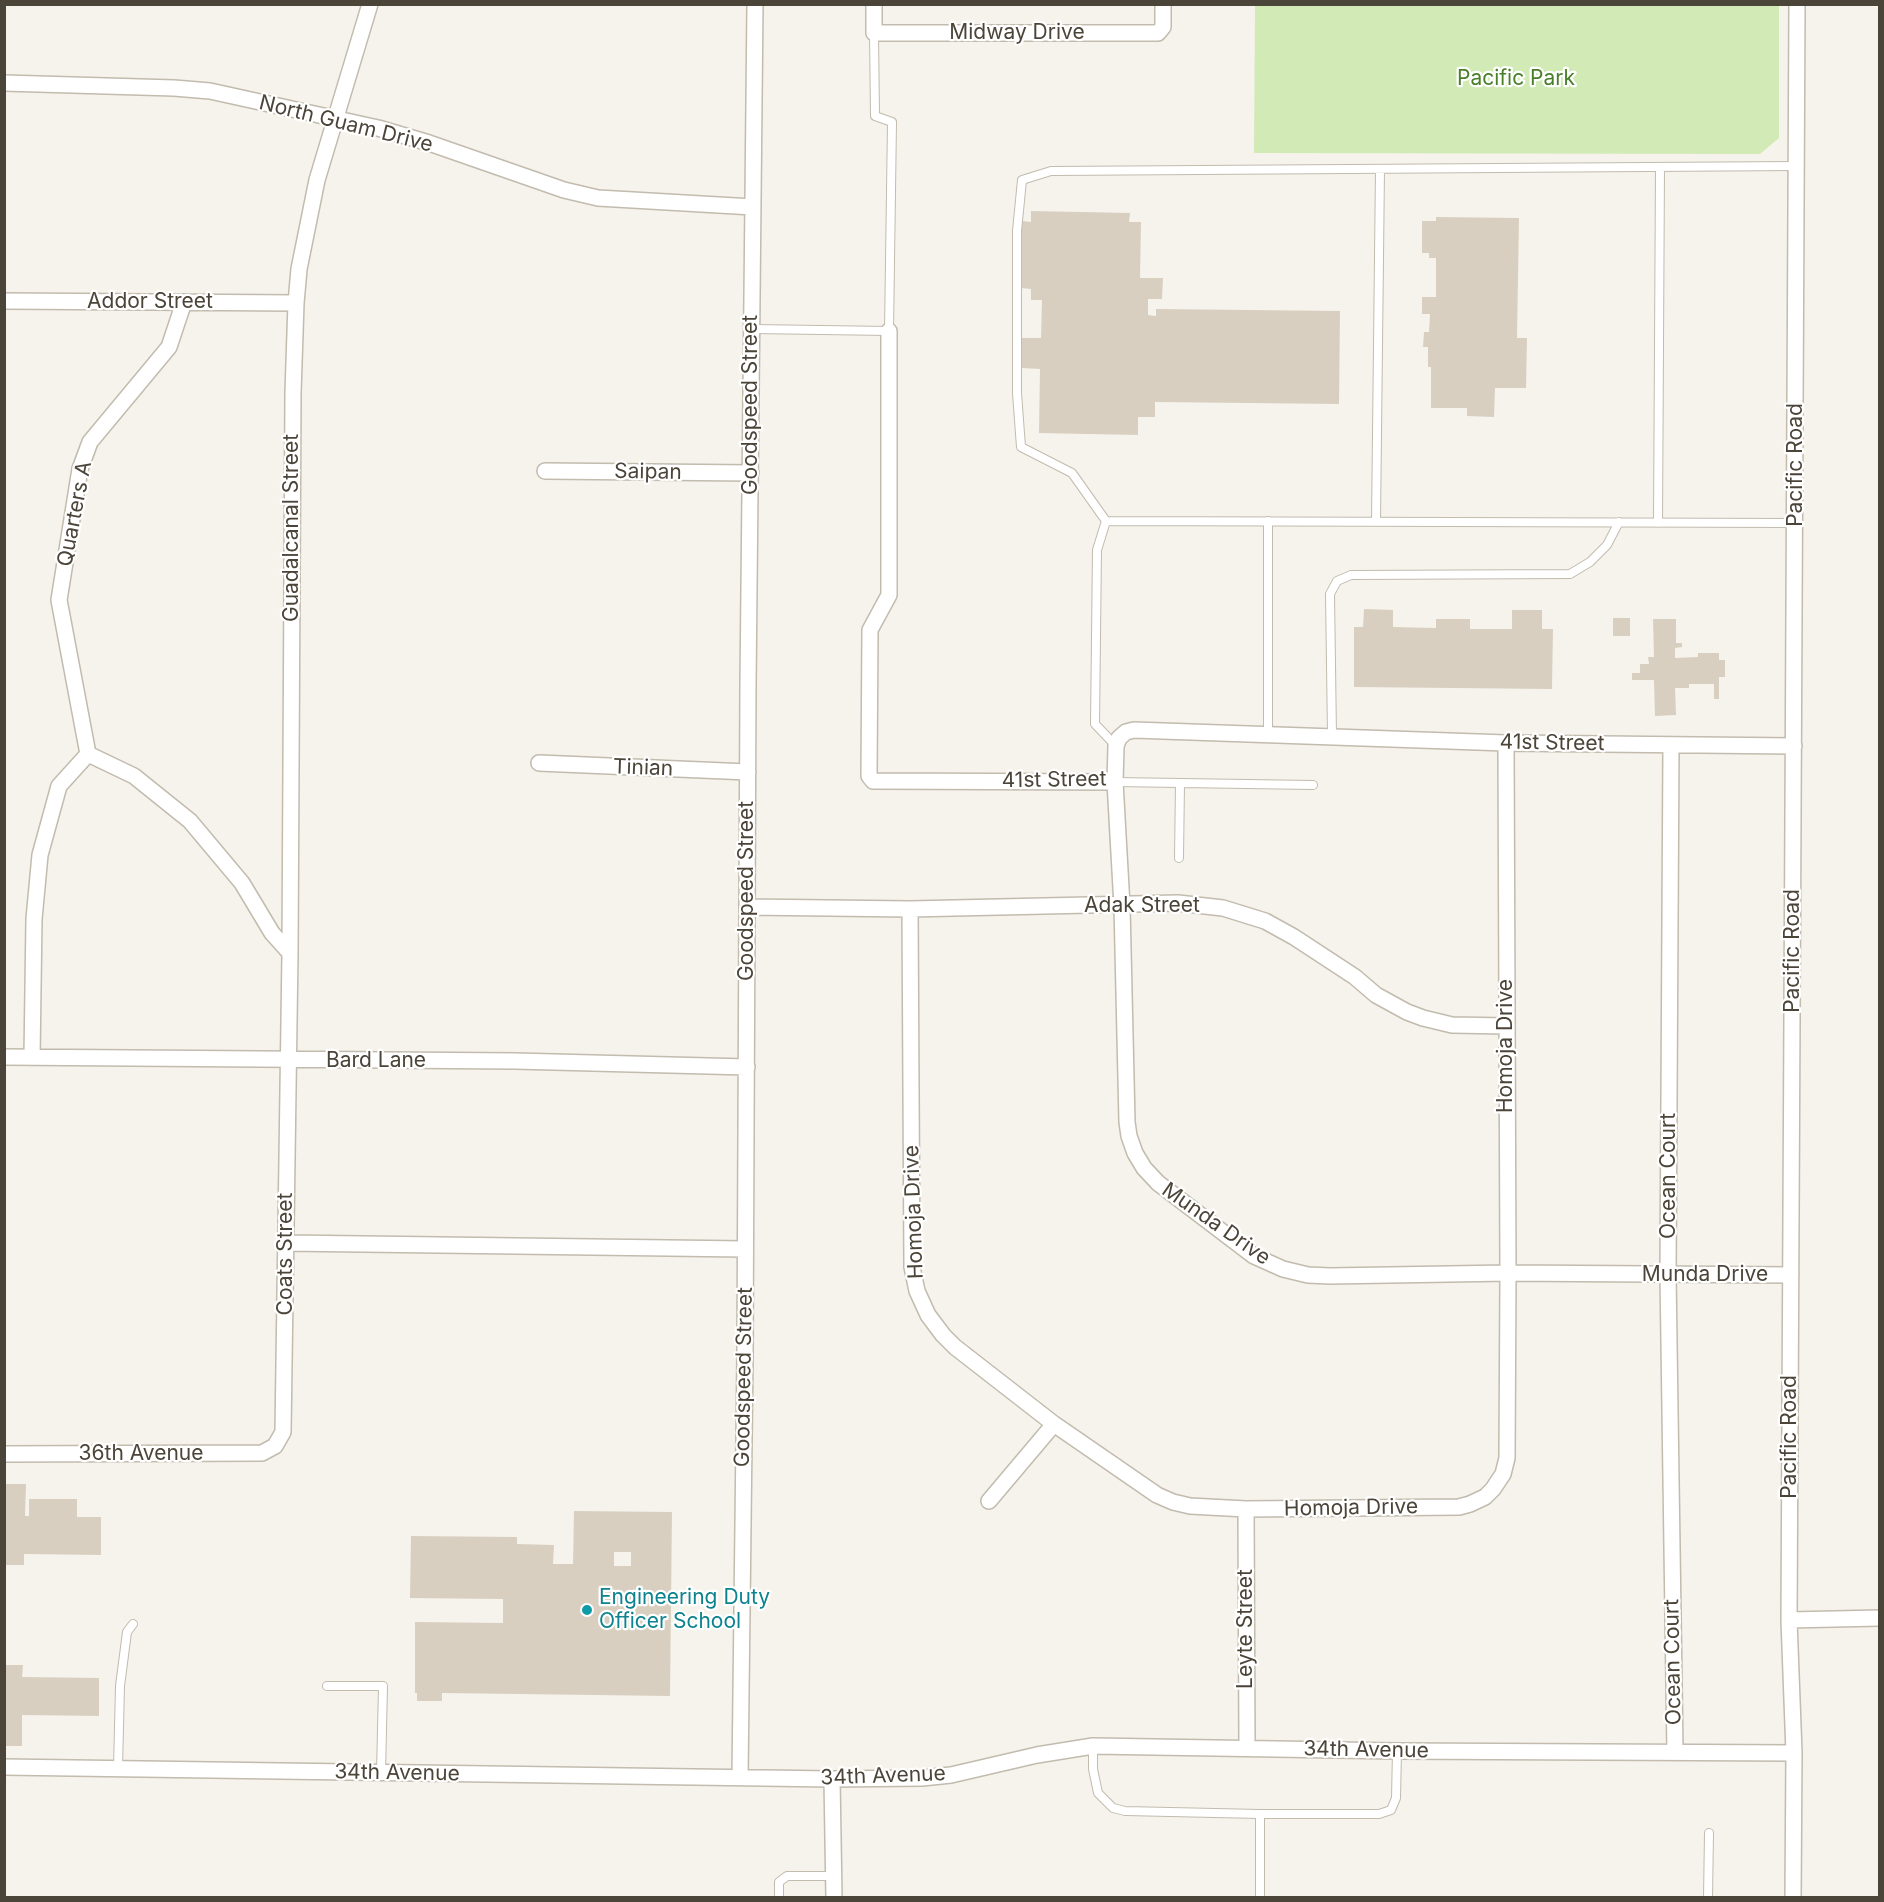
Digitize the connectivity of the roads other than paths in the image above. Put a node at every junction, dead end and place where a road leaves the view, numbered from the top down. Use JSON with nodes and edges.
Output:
{"nodes":[{"id":1,"x":370,"y":4,"type":"edge"},
{"id":2,"x":755,"y":4,"type":"edge"},
{"id":3,"x":874,"y":4,"type":"edge"},
{"id":4,"x":1163,"y":4,"type":"edge"},
{"id":5,"x":1797,"y":4,"type":"edge"},
{"id":6,"x":874,"y":33,"type":"junction"},
{"id":7,"x":4,"y":83,"type":"edge"},
{"id":8,"x":337,"y":118,"type":"junction"},
{"id":9,"x":1797,"y":166,"type":"junction"},
{"id":10,"x":1660,"y":167,"type":"junction"},
{"id":11,"x":1380,"y":169,"type":"junction"},
{"id":12,"x":753,"y":207,"type":"junction"},
{"id":13,"x":4,"y":301,"type":"edge"},
{"id":14,"x":184,"y":302,"type":"junction"},
{"id":15,"x":297,"y":303,"type":"junction"},
{"id":16,"x":752,"y":329,"type":"junction"},
{"id":17,"x":889,"y":331,"type":"junction"},
{"id":18,"x":545,"y":471,"type":"dead end"},
{"id":19,"x":751,"y":473,"type":"junction"},
{"id":20,"x":1106,"y":521,"type":"junction"},
{"id":21,"x":1268,"y":521,"type":"junction"},
{"id":22,"x":1376,"y":521,"type":"junction"},
{"id":23,"x":1619,"y":522,"type":"junction"},
{"id":24,"x":1658,"y":523,"type":"junction"},
{"id":25,"x":1796,"y":523,"type":"junction"},
{"id":26,"x":1268,"y":734,"type":"junction"},
{"id":27,"x":1332,"y":736,"type":"junction"},
{"id":28,"x":1506,"y":743,"type":"junction"},
{"id":29,"x":1671,"y":745,"type":"junction"},
{"id":30,"x":1116,"y":746,"type":"junction"},
{"id":31,"x":1794,"y":746,"type":"junction"},
{"id":32,"x":88,"y":754,"type":"junction"},
{"id":33,"x":539,"y":763,"type":"dead end"},
{"id":34,"x":748,"y":772,"type":"junction"},
{"id":35,"x":1115,"y":782,"type":"junction"},
{"id":36,"x":1180,"y":783,"type":"junction"},
{"id":37,"x":1313,"y":785,"type":"dead end"},
{"id":38,"x":1179,"y":858,"type":"dead end"},
{"id":39,"x":1122,"y":906,"type":"junction"},
{"id":40,"x":747,"y":907,"type":"junction"},
{"id":41,"x":910,"y":909,"type":"junction"},
{"id":42,"x":290,"y":953,"type":"junction"},
{"id":43,"x":1506,"y":1026,"type":"junction"},
{"id":44,"x":4,"y":1057,"type":"edge"},
{"id":45,"x":32,"y":1057,"type":"junction"},
{"id":46,"x":287,"y":1060,"type":"junction"},
{"id":47,"x":747,"y":1067,"type":"junction"},
{"id":48,"x":286,"y":1243,"type":"junction"},
{"id":49,"x":745,"y":1249,"type":"junction"},
{"id":50,"x":1508,"y":1273,"type":"junction"},
{"id":51,"x":1668,"y":1274,"type":"junction"},
{"id":52,"x":1791,"y":1275,"type":"junction"},
{"id":53,"x":1054,"y":1424,"type":"junction"},
{"id":54,"x":275,"y":1446,"type":"joint"},
{"id":55,"x":4,"y":1454,"type":"edge"},
{"id":56,"x":989,"y":1501,"type":"dead end"},
{"id":57,"x":1246,"y":1509,"type":"junction"},
{"id":58,"x":1880,"y":1618,"type":"edge"},
{"id":59,"x":1790,"y":1620,"type":"junction"},
{"id":60,"x":133,"y":1624,"type":"dead end"},
{"id":61,"x":327,"y":1686,"type":"dead end"},
{"id":62,"x":1093,"y":1746,"type":"junction"},
{"id":63,"x":1247,"y":1748,"type":"junction"},
{"id":64,"x":1397,"y":1751,"type":"junction"},
{"id":65,"x":1675,"y":1752,"type":"junction"},
{"id":66,"x":1794,"y":1752,"type":"junction"},
{"id":67,"x":4,"y":1767,"type":"edge"},
{"id":68,"x":118,"y":1768,"type":"junction"},
{"id":69,"x":381,"y":1773,"type":"junction"},
{"id":70,"x":740,"y":1777,"type":"junction"},
{"id":71,"x":832,"y":1779,"type":"junction"},
{"id":72,"x":1260,"y":1814,"type":"junction"},
{"id":73,"x":1709,"y":1833,"type":"dead end"},
{"id":74,"x":834,"y":1876,"type":"junction"},
{"id":75,"x":779,"y":1898,"type":"edge"},
{"id":76,"x":834,"y":1898,"type":"edge"},
{"id":77,"x":1260,"y":1898,"type":"edge"},
{"id":78,"x":1708,"y":1898,"type":"edge"},
{"id":79,"x":1794,"y":1898,"type":"edge"}],
"edges":[{"from":1,"to":8,"type":"street","name":"Guadalcanal Street"},
{"from":2,"to":12,"type":"street","name":"Goodspeed Street"},
{"from":3,"to":6,"type":"street"},
{"from":4,"to":6,"type":"street","name":"Midway Drive"},
{"from":5,"to":9,"type":"street","name":"Pacific Road"},
{"from":6,"to":17,"type":"lane"},
{"from":7,"to":8,"type":"street","name":"North Guam Drive"},
{"from":8,"to":12,"type":"street","name":"North Guam Drive"},
{"from":8,"to":15,"type":"street","name":"Guadalcanal Street"},
{"from":9,"to":10,"type":"lane"},
{"from":9,"to":25,"type":"street","name":"Pacific Road"},
{"from":10,"to":11,"type":"lane"},
{"from":10,"to":24,"type":"lane"},
{"from":11,"to":20,"type":"lane"},
{"from":11,"to":22,"type":"lane"},
{"from":12,"to":16,"type":"street","name":"Goodspeed Street"},
{"from":13,"to":14,"type":"street","name":"Addor Street"},
{"from":14,"to":15,"type":"street","name":"Addor Street"},
{"from":14,"to":32,"type":"street","name":"Quarters A"},
{"from":15,"to":42,"type":"street","name":"Guadalcanal Street"},
{"from":16,"to":17,"type":"lane"},
{"from":16,"to":19,"type":"street","name":"Goodspeed Street"},
{"from":17,"to":35,"type":"street","name":"41st Street"},
{"from":18,"to":19,"type":"street","name":"Saipan"},
{"from":19,"to":34,"type":"street","name":"Goodspeed Street"},
{"from":20,"to":21,"type":"lane"},
{"from":20,"to":30,"type":"lane"},
{"from":21,"to":22,"type":"lane"},
{"from":21,"to":26,"type":"lane"},
{"from":22,"to":23,"type":"lane"},
{"from":23,"to":24,"type":"lane"},
{"from":23,"to":27,"type":"lane"},
{"from":24,"to":25,"type":"lane"},
{"from":25,"to":31,"type":"street","name":"Pacific Road"},
{"from":26,"to":27,"type":"street","name":"41st Street"},
{"from":26,"to":30,"type":"street","name":"41st Street"},
{"from":27,"to":28,"type":"street","name":"41st Street"},
{"from":28,"to":29,"type":"street","name":"41st Street"},
{"from":28,"to":43,"type":"street","name":"Homoja Drive"},
{"from":29,"to":31,"type":"street","name":"41st Street"},
{"from":29,"to":51,"type":"street","name":"Ocean Court"},
{"from":30,"to":35,"type":"street","name":"41st Street"},
{"from":31,"to":52,"type":"street","name":"Pacific Road"},
{"from":32,"to":42,"type":"street"},
{"from":32,"to":45,"type":"street"},
{"from":33,"to":34,"type":"street","name":"Tinian"},
{"from":34,"to":40,"type":"street","name":"Goodspeed Street"},
{"from":35,"to":36,"type":"lane"},
{"from":35,"to":39,"type":"street","name":"Munda Drive"},
{"from":36,"to":37,"type":"lane"},
{"from":36,"to":38,"type":"lane"},
{"from":39,"to":41,"type":"street","name":"Adak Street"},
{"from":39,"to":43,"type":"street","name":"Adak Street"},
{"from":39,"to":50,"type":"street","name":"Munda Drive"},
{"from":40,"to":41,"type":"street","name":"Adak Street"},
{"from":40,"to":47,"type":"street","name":"Goodspeed Street"},
{"from":41,"to":53,"type":"street","name":"Homoja Drive"},
{"from":42,"to":46,"type":"street","name":"Guadalcanal Street"},
{"from":43,"to":50,"type":"street","name":"Homoja Drive"},
{"from":44,"to":45,"type":"street","name":"Bard Lane"},
{"from":45,"to":46,"type":"street","name":"Bard Lane"},
{"from":46,"to":47,"type":"street","name":"Bard Lane"},
{"from":46,"to":48,"type":"street","name":"Coats Street"},
{"from":47,"to":49,"type":"street","name":"Goodspeed Street"},
{"from":48,"to":49,"type":"street"},
{"from":48,"to":54,"type":"street","name":"Coats Street"},
{"from":49,"to":70,"type":"street","name":"Goodspeed Street"},
{"from":50,"to":51,"type":"street","name":"Munda Drive"},
{"from":50,"to":57,"type":"street","name":"Homoja Drive"},
{"from":51,"to":52,"type":"street","name":"Munda Drive"},
{"from":51,"to":65,"type":"street","name":"Ocean Court"},
{"from":52,"to":59,"type":"street","name":"Pacific Road"},
{"from":53,"to":56,"type":"street"},
{"from":53,"to":57,"type":"street","name":"Homoja Drive"},
{"from":54,"to":55,"type":"street","name":"36th Avenue"},
{"from":57,"to":63,"type":"street","name":"Leyte Street"},
{"from":58,"to":59,"type":"street"},
{"from":59,"to":66,"type":"street","name":"Pacific Road"},
{"from":60,"to":68,"type":"lane"},
{"from":61,"to":69,"type":"lane"},
{"from":62,"to":63,"type":"street","name":"34th Avenue"},
{"from":62,"to":71,"type":"street","name":"34th Avenue"},
{"from":62,"to":72,"type":"lane"},
{"from":63,"to":64,"type":"street","name":"34th Avenue"},
{"from":64,"to":65,"type":"street","name":"34th Avenue"},
{"from":64,"to":72,"type":"lane"},
{"from":65,"to":66,"type":"street","name":"34th Avenue"},
{"from":66,"to":79,"type":"street","name":"Pacific Road"},
{"from":67,"to":68,"type":"street","name":"34th Avenue"},
{"from":68,"to":69,"type":"street","name":"34th Avenue"},
{"from":69,"to":70,"type":"street","name":"34th Avenue"},
{"from":70,"to":71,"type":"street","name":"34th Avenue"},
{"from":71,"to":74,"type":"street"},
{"from":72,"to":77,"type":"lane"},
{"from":73,"to":78,"type":"lane"},
{"from":74,"to":75,"type":"lane"},
{"from":74,"to":76,"type":"street"}]}
